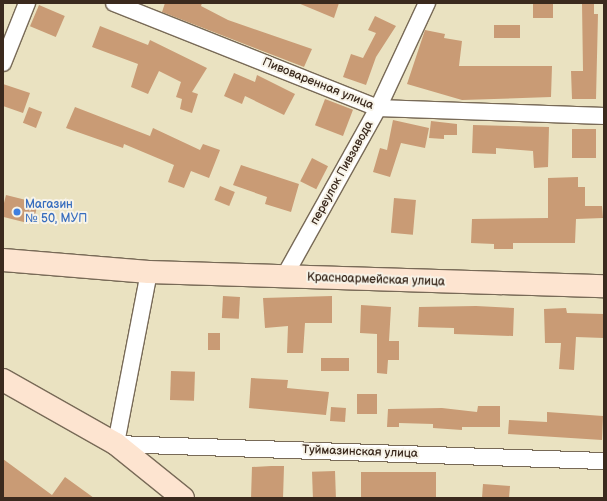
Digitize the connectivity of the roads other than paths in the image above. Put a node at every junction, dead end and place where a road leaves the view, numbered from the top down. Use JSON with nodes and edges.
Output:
{"nodes":[{"id":1,"x":27,"y":3,"type":"edge"},
{"id":2,"x":114,"y":3,"type":"edge"},
{"id":3,"x":427,"y":3,"type":"edge"},
{"id":4,"x":3,"y":63,"type":"edge"},
{"id":5,"x":378,"y":108,"type":"junction"},
{"id":6,"x":604,"y":116,"type":"edge"},
{"id":7,"x":3,"y":260,"type":"edge"},
{"id":8,"x":149,"y":272,"type":"junction"},
{"id":9,"x":284,"y":277,"type":"junction"},
{"id":10,"x":604,"y":286,"type":"edge"},
{"id":11,"x":3,"y":380,"type":"edge"},
{"id":12,"x":116,"y":444,"type":"junction"},
{"id":13,"x":604,"y":462,"type":"edge"},
{"id":14,"x":183,"y":498,"type":"edge"}],
"edges":[{"from":1,"to":4,"type":"street"},
{"from":2,"to":5,"type":"street","name":"Пивоваренная улица"},
{"from":3,"to":5,"type":"street","name":"переулок Пивзавода"},
{"from":5,"to":6,"type":"street","name":"Пивоваренная улица"},
{"from":5,"to":9,"type":"street","name":"переулок Пивзавода"},
{"from":7,"to":8,"type":"main road","name":"Красноармейская улица"},
{"from":8,"to":9,"type":"main road","name":"Красноармейская улица"},
{"from":8,"to":12,"type":"street"},
{"from":9,"to":10,"type":"main road","name":"Красноармейская улица"},
{"from":11,"to":12,"type":"main road"},
{"from":12,"to":13,"type":"street","name":"Туймазинская улица"},
{"from":12,"to":14,"type":"main road"}]}
